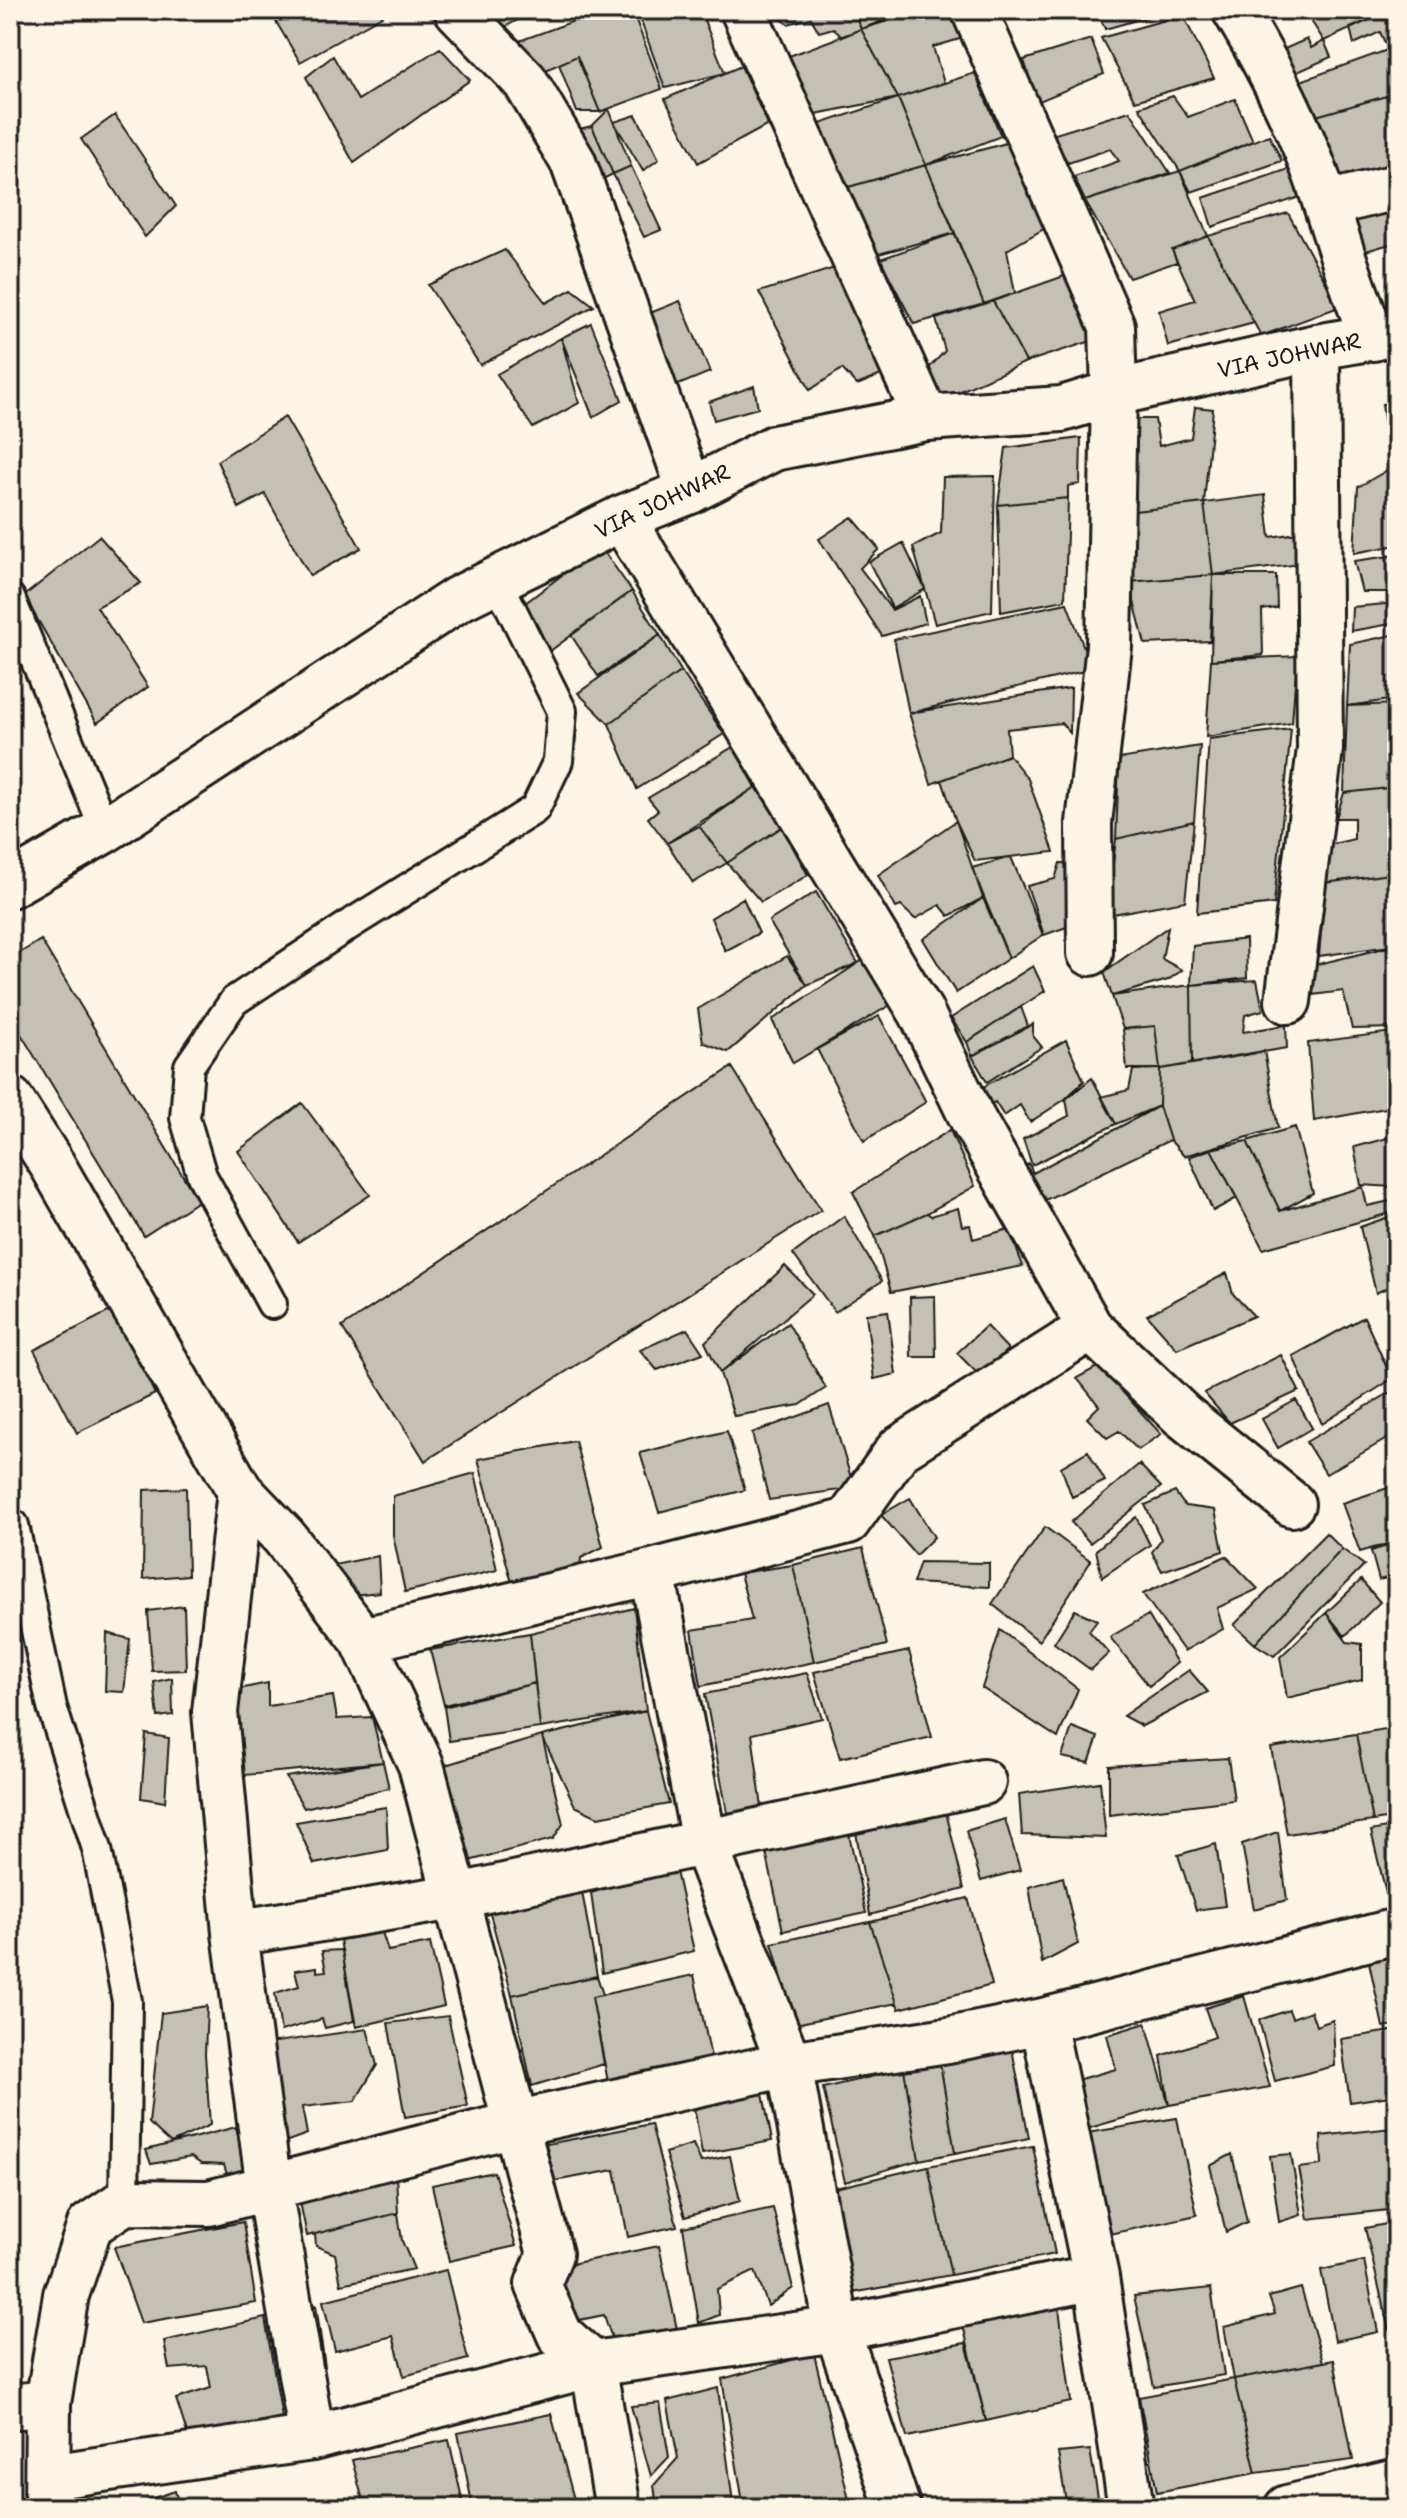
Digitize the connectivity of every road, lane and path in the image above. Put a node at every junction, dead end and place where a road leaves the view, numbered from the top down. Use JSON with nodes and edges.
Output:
{"nodes":[{"id":1,"x":457,"y":10,"type":"edge"},
{"id":2,"x":743,"y":10,"type":"edge"},
{"id":3,"x":974,"y":10,"type":"edge"},
{"id":4,"x":1235,"y":10,"type":"edge"},
{"id":5,"x":1397,"y":187,"type":"edge"},
{"id":6,"x":1326,"y":204,"type":"junction"},
{"id":7,"x":1385,"y":335,"type":"edge"},
{"id":8,"x":1317,"y":347,"type":"junction"},
{"id":9,"x":1114,"y":393,"type":"junction"},
{"id":10,"x":926,"y":418,"type":"junction"},
{"id":11,"x":690,"y":491,"type":"junction"},
{"id":12,"x":622,"y":518,"type":"junction"},
{"id":13,"x":497,"y":580,"type":"junction"},
{"id":14,"x":10,"y":598,"type":"edge"},
{"id":15,"x":105,"y":830,"type":"junction"},
{"id":16,"x":10,"y":885,"type":"edge"},
{"id":17,"x":1090,"y":953,"type":"dead end"},
{"id":18,"x":1288,"y":1001,"type":"dead end"},
{"id":19,"x":10,"y":1099,"type":"edge"},
{"id":20,"x":272,"y":1304,"type":"dead end"},
{"id":21,"x":1090,"y":1328,"type":"junction"},
{"id":22,"x":240,"y":1491,"type":"junction"},
{"id":23,"x":1292,"y":1504,"type":"dead end"},
{"id":24,"x":14,"y":1525,"type":"dead end"},
{"id":25,"x":652,"y":1572,"type":"junction"},
{"id":26,"x":363,"y":1640,"type":"junction"},
{"id":27,"x":983,"y":1782,"type":"dead end"},
{"id":28,"x":704,"y":1842,"type":"junction"},
{"id":29,"x":454,"y":1897,"type":"junction"},
{"id":30,"x":1397,"y":1931,"type":"edge"},
{"id":31,"x":235,"y":1933,"type":"junction"},
{"id":32,"x":1043,"y":2021,"type":"junction"},
{"id":33,"x":789,"y":2064,"type":"junction"},
{"id":34,"x":514,"y":2124,"type":"junction"},
{"id":35,"x":269,"y":2188,"type":"junction"},
{"id":36,"x":124,"y":2202,"type":"junction"},
{"id":37,"x":1096,"y":2277,"type":"junction"},
{"id":38,"x":837,"y":2329,"type":"junction"},
{"id":39,"x":593,"y":2364,"type":"junction"},
{"id":40,"x":29,"y":2405,"type":"edge"},
{"id":41,"x":312,"y":2438,"type":"junction"},
{"id":42,"x":1397,"y":2482,"type":"edge"},
{"id":43,"x":48,"y":2492,"type":"edge"},
{"id":44,"x":618,"y":2508,"type":"edge"},
{"id":45,"x":898,"y":2508,"type":"edge"},
{"id":46,"x":1131,"y":2508,"type":"edge"},
{"id":47,"x":1287,"y":2508,"type":"edge"}],
"edges":[{"from":1,"to":11,"type":"street"},
{"from":2,"to":10,"type":"street"},
{"from":3,"to":9,"type":"street"},
{"from":4,"to":6,"type":"street"},
{"from":5,"to":6,"type":"street"},
{"from":6,"to":7,"type":"street"},
{"from":7,"to":8,"type":"street","name":"VIA JOHWAR"},
{"from":8,"to":9,"type":"street","name":"VIA JOHWAR"},
{"from":8,"to":18,"type":"street"},
{"from":9,"to":10,"type":"street","name":"VIA JOHWAR"},
{"from":9,"to":17,"type":"street"},
{"from":10,"to":11,"type":"street","name":"VIA JOHWAR"},
{"from":11,"to":12,"type":"street","name":"VIA JOHWAR"},
{"from":12,"to":13,"type":"street","name":"VIA JOHWAR"},
{"from":12,"to":21,"type":"street"},
{"from":13,"to":15,"type":"street","name":"VIA JOHWAR"},
{"from":13,"to":20,"type":"lane"},
{"from":14,"to":15,"type":"lane"},
{"from":15,"to":16,"type":"street","name":"VIA JOHWAR"},
{"from":19,"to":22,"type":"street"},
{"from":21,"to":23,"type":"street"},
{"from":21,"to":25,"type":"street"},
{"from":22,"to":26,"type":"street"},
{"from":22,"to":31,"type":"street"},
{"from":24,"to":36,"type":"lane"},
{"from":25,"to":26,"type":"street"},
{"from":25,"to":28,"type":"street"},
{"from":26,"to":29,"type":"street"},
{"from":27,"to":28,"type":"street"},
{"from":28,"to":29,"type":"street"},
{"from":28,"to":33,"type":"street"},
{"from":29,"to":31,"type":"street"},
{"from":29,"to":34,"type":"street"},
{"from":30,"to":32,"type":"street"},
{"from":31,"to":35,"type":"street"},
{"from":32,"to":33,"type":"street"},
{"from":32,"to":37,"type":"street"},
{"from":33,"to":34,"type":"street"},
{"from":33,"to":38,"type":"street"},
{"from":34,"to":35,"type":"street"},
{"from":34,"to":39,"type":"street"},
{"from":35,"to":36,"type":"street"},
{"from":35,"to":41,"type":"street"},
{"from":36,"to":40,"type":"street"},
{"from":37,"to":38,"type":"street"},
{"from":37,"to":46,"type":"street"},
{"from":38,"to":39,"type":"street"},
{"from":38,"to":45,"type":"street"},
{"from":39,"to":41,"type":"street"},
{"from":39,"to":44,"type":"street"},
{"from":40,"to":43,"type":"street"},
{"from":41,"to":43,"type":"street"},
{"from":42,"to":47,"type":"street"}]}
